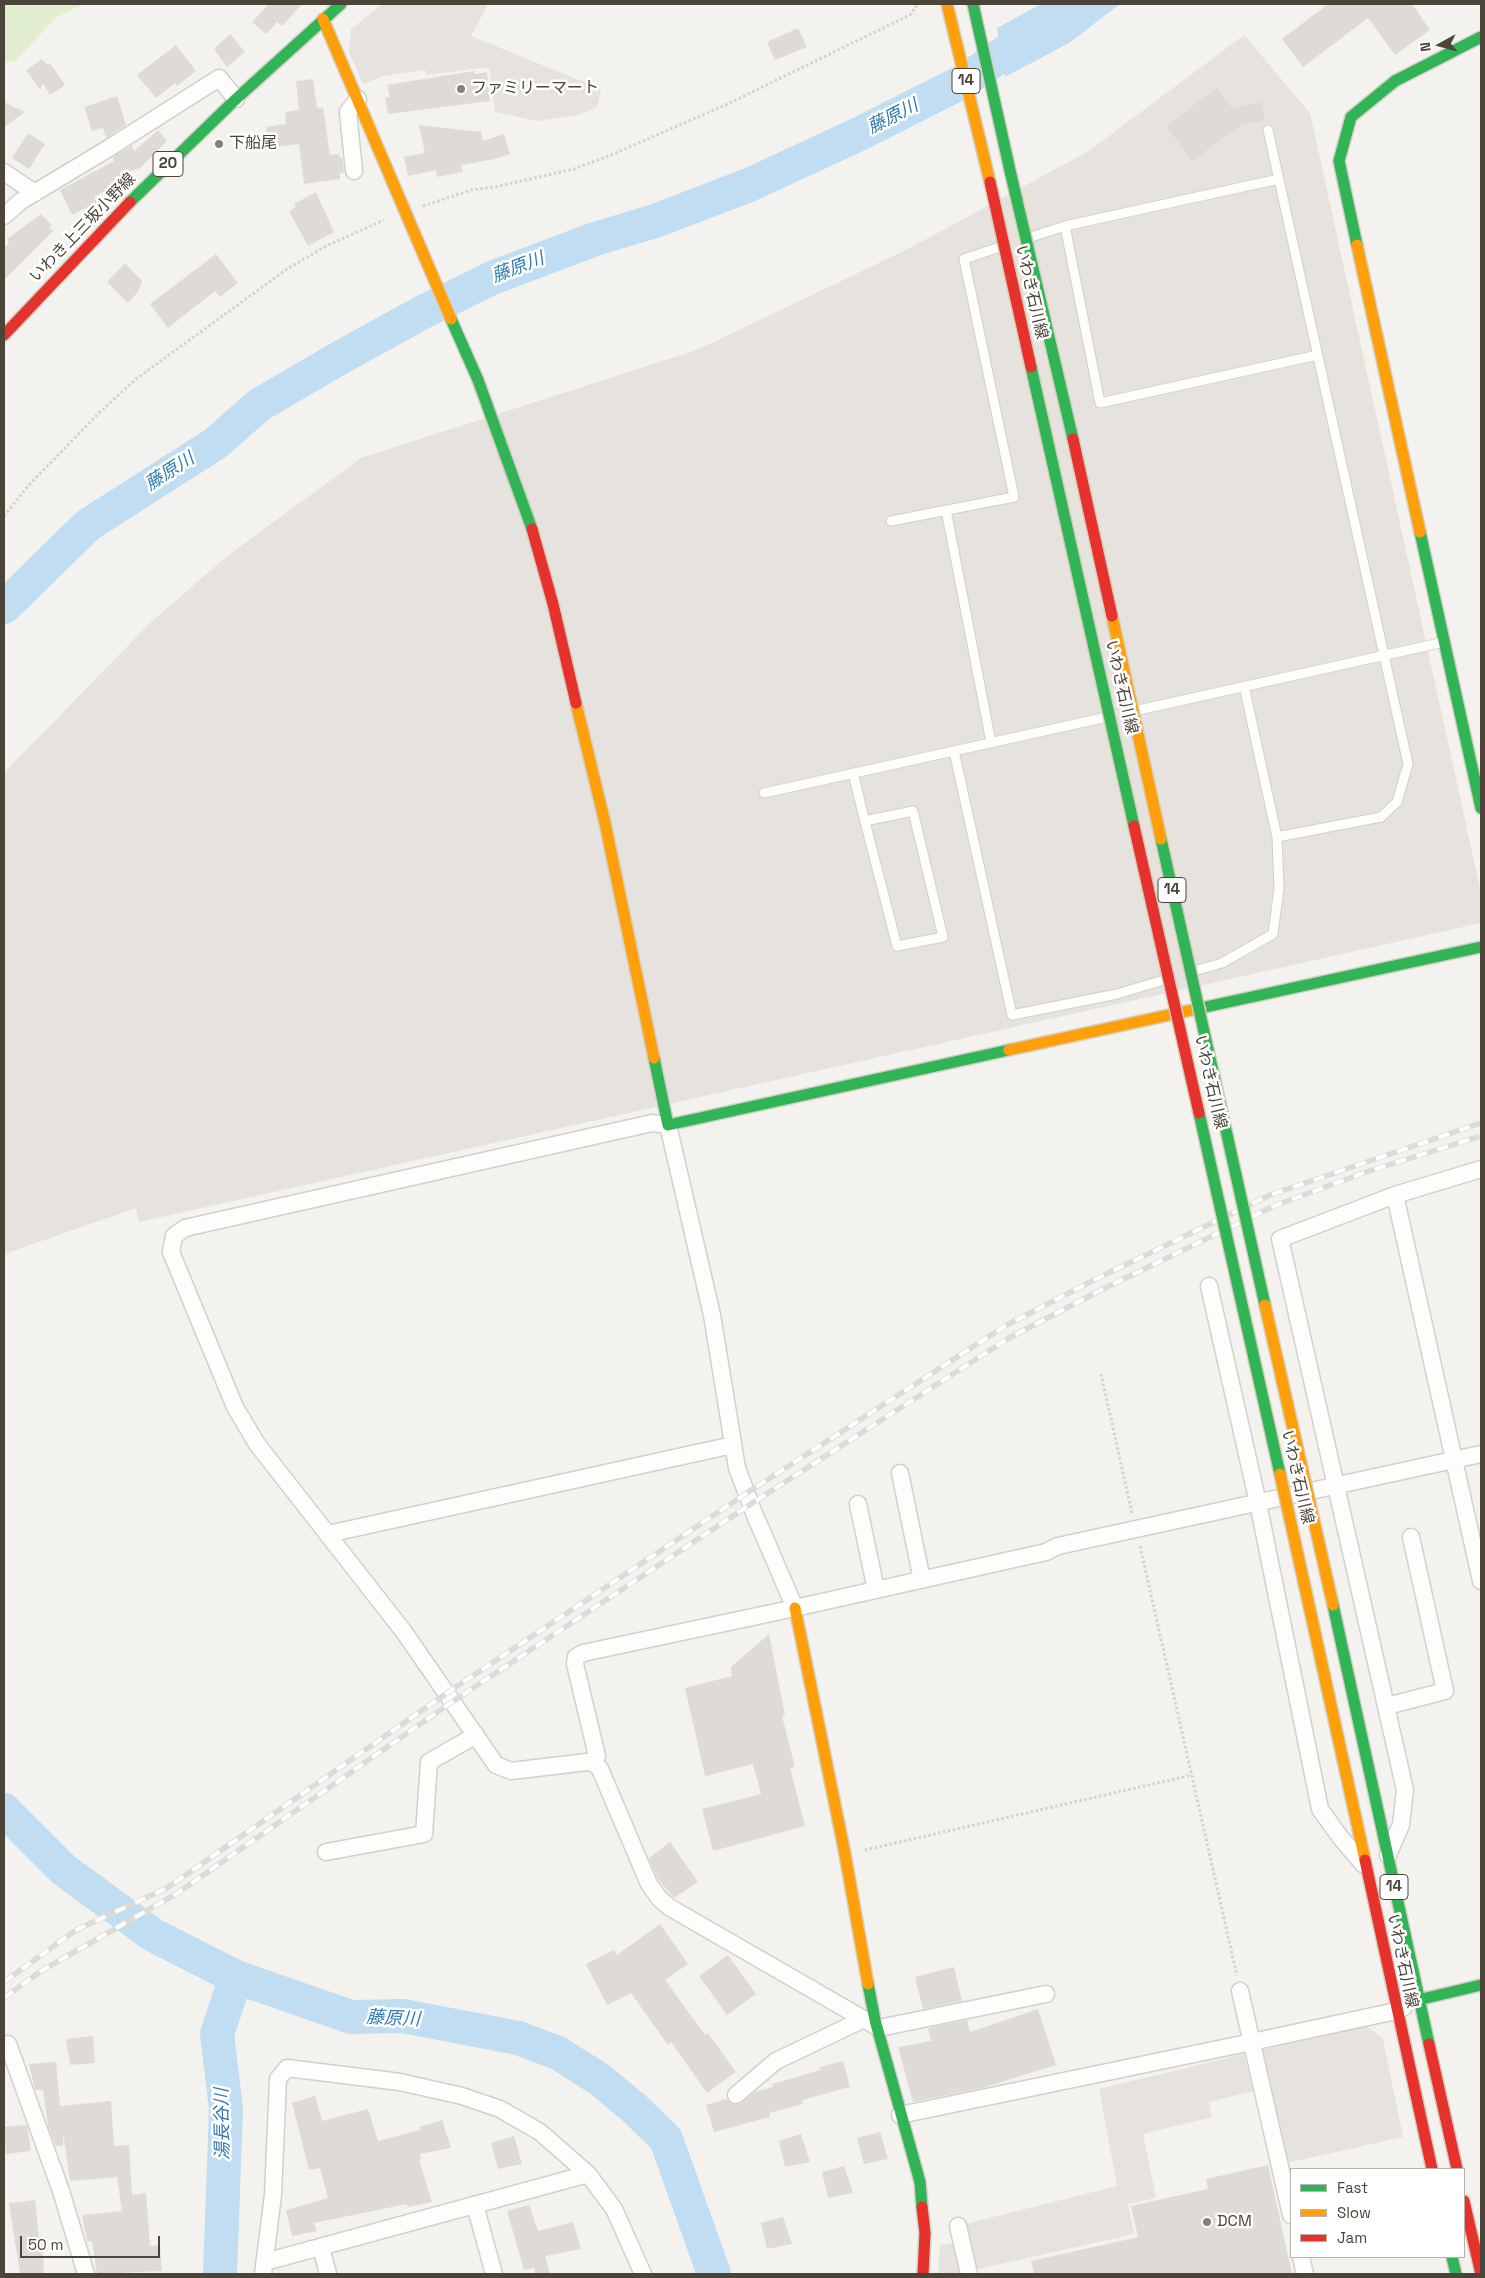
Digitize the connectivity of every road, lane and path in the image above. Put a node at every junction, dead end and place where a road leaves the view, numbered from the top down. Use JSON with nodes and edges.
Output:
{"nodes":[{"id":1,"x":341,"y":4,"type":"edge"},
{"id":2,"x":918,"y":4,"type":"edge"},
{"id":3,"x":947,"y":4,"type":"edge"},
{"id":4,"x":973,"y":4,"type":"edge"},
{"id":5,"x":323,"y":19,"type":"junction"},
{"id":6,"x":1481,"y":37,"type":"edge"},
{"id":7,"x":236,"y":98,"type":"junction"},
{"id":8,"x":358,"y":99,"type":"junction"},
{"id":9,"x":1268,"y":130,"type":"dead end"},
{"id":10,"x":354,"y":171,"type":"dead end"},
{"id":11,"x":4,"y":172,"type":"edge"},
{"id":12,"x":1278,"y":179,"type":"junction"},
{"id":13,"x":35,"y":192,"type":"junction"},
{"id":14,"x":4,"y":216,"type":"edge"},
{"id":15,"x":405,"y":216,"type":"junction"},
{"id":16,"x":1066,"y":226,"type":"junction"},
{"id":17,"x":4,"y":335,"type":"edge"},
{"id":18,"x":1318,"y":355,"type":"junction"},
{"id":19,"x":946,"y":510,"type":"junction"},
{"id":20,"x":4,"y":516,"type":"edge"},
{"id":21,"x":890,"y":521,"type":"dead end"},
{"id":22,"x":1444,"y":642,"type":"junction"},
{"id":23,"x":1384,"y":655,"type":"junction"},
{"id":24,"x":1244,"y":686,"type":"junction"},
{"id":25,"x":1127,"y":712,"type":"dead end"},
{"id":26,"x":1118,"y":714,"type":"dead end"},
{"id":27,"x":991,"y":742,"type":"junction"},
{"id":28,"x":954,"y":751,"type":"junction"},
{"id":29,"x":853,"y":773,"type":"junction"},
{"id":30,"x":764,"y":793,"type":"dead end"},
{"id":31,"x":1481,"y":808,"type":"edge"},
{"id":32,"x":865,"y":821,"type":"junction"},
{"id":33,"x":1277,"y":836,"type":"junction"},
{"id":34,"x":1481,"y":947,"type":"edge"},
{"id":35,"x":1184,"y":974,"type":"dead end"},
{"id":36,"x":1174,"y":977,"type":"dead end"},
{"id":37,"x":668,"y":1124,"type":"junction"},
{"id":38,"x":1481,"y":1169,"type":"edge"},
{"id":39,"x":1395,"y":1195,"type":"junction"},
{"id":40,"x":1209,"y":1286,"type":"dead end"},
{"id":41,"x":1101,"y":1374,"type":"dead end"},
{"id":42,"x":733,"y":1445,"type":"junction"},
{"id":43,"x":1481,"y":1454,"type":"edge"},
{"id":44,"x":1454,"y":1460,"type":"junction"},
{"id":45,"x":900,"y":1473,"type":"dead end"},
{"id":46,"x":1336,"y":1486,"type":"junction"},
{"id":47,"x":1258,"y":1503,"type":"junction"},
{"id":48,"x":858,"y":1504,"type":"dead end"},
{"id":49,"x":1136,"y":1530,"type":"junction"},
{"id":50,"x":328,"y":1534,"type":"junction"},
{"id":51,"x":1411,"y":1537,"type":"dead end"},
{"id":52,"x":922,"y":1580,"type":"junction"},
{"id":53,"x":1481,"y":1581,"type":"edge"},
{"id":54,"x":876,"y":1590,"type":"junction"},
{"id":55,"x":795,"y":1608,"type":"junction"},
{"id":56,"x":1387,"y":1706,"type":"junction"},
{"id":57,"x":476,"y":1735,"type":"junction"},
{"id":58,"x":594,"y":1763,"type":"junction"},
{"id":59,"x":1192,"y":1774,"type":"junction"},
{"id":60,"x":326,"y":1852,"type":"dead end"},
{"id":61,"x":845,"y":1854,"type":"junction"},
{"id":62,"x":1387,"y":1858,"type":"junction"},
{"id":63,"x":1365,"y":1865,"type":"junction"},
{"id":64,"x":1481,"y":1985,"type":"edge"},
{"id":65,"x":1240,"y":1991,"type":"joint"},
{"id":66,"x":1046,"y":1994,"type":"dead end"},
{"id":67,"x":1418,"y":2000,"type":"junction"},
{"id":68,"x":1396,"y":2010,"type":"junction"},
{"id":69,"x":864,"y":2019,"type":"junction"},
{"id":70,"x":879,"y":2028,"type":"junction"},
{"id":71,"x":1252,"y":2042,"type":"junction"},
{"id":72,"x":4,"y":2046,"type":"edge"},
{"id":73,"x":736,"y":2095,"type":"dead end"},
{"id":74,"x":900,"y":2115,"type":"junction"},
{"id":75,"x":1432,"y":2168,"type":"edge"},
{"id":76,"x":1456,"y":2168,"type":"edge"},
{"id":77,"x":588,"y":2174,"type":"junction"},
{"id":78,"x":475,"y":2205,"type":"junction"},
{"id":79,"x":1465,"y":2206,"type":"edge"},
{"id":80,"x":1290,"y":2211,"type":"edge"},
{"id":81,"x":958,"y":2226,"type":"dead end"},
{"id":82,"x":321,"y":2247,"type":"junction"},
{"id":83,"x":1301,"y":2258,"type":"edge"},
{"id":84,"x":1452,"y":2258,"type":"edge"},
{"id":85,"x":264,"y":2268,"type":"edge"},
{"id":86,"x":86,"y":2274,"type":"edge"},
{"id":87,"x":328,"y":2274,"type":"edge"},
{"id":88,"x":494,"y":2274,"type":"edge"},
{"id":89,"x":643,"y":2274,"type":"edge"},
{"id":90,"x":923,"y":2274,"type":"edge"},
{"id":91,"x":969,"y":2274,"type":"edge"},
{"id":92,"x":1305,"y":2274,"type":"edge"},
{"id":93,"x":1456,"y":2274,"type":"edge"},
{"id":94,"x":1480,"y":2274,"type":"edge"}],
"edges":[{"from":1,"to":5,"type":"main road","name":"いわき上三坂小野線","number":"20"},
{"from":2,"to":15,"type":"path"},
{"from":3,"to":63,"type":"main road","name":"いわき石川線","number":"14","bridge":true},
{"from":4,"to":62,"type":"main road","name":"いわき石川線","number":"14","bridge":true},
{"from":5,"to":7,"type":"main road","name":"いわき上三坂小野線","number":"20"},
{"from":5,"to":8,"type":"main road"},
{"from":6,"to":22,"type":"main road"},
{"from":7,"to":13,"type":"street"},
{"from":7,"to":17,"type":"main road","name":"いわき上三坂小野線","number":"20"},
{"from":8,"to":10,"type":"street"},
{"from":8,"to":15,"type":"main road"},
{"from":9,"to":12,"type":"lane"},
{"from":11,"to":13,"type":"street"},
{"from":12,"to":16,"type":"lane"},
{"from":12,"to":18,"type":"lane"},
{"from":13,"to":14,"type":"street"},
{"from":15,"to":20,"type":"path"},
{"from":15,"to":37,"type":"main road"},
{"from":16,"to":18,"type":"lane"},
{"from":16,"to":19,"type":"lane"},
{"from":18,"to":23,"type":"lane"},
{"from":19,"to":21,"type":"lane"},
{"from":19,"to":27,"type":"lane"},
{"from":22,"to":23,"type":"lane"},
{"from":22,"to":31,"type":"main road"},
{"from":23,"to":24,"type":"lane"},
{"from":23,"to":33,"type":"lane"},
{"from":24,"to":25,"type":"lane"},
{"from":24,"to":33,"type":"lane"},
{"from":26,"to":27,"type":"lane"},
{"from":27,"to":28,"type":"lane"},
{"from":28,"to":29,"type":"lane"},
{"from":28,"to":36,"type":"lane"},
{"from":29,"to":30,"type":"lane"},
{"from":29,"to":32,"type":"lane"},
{"from":32,"to":32,"type":"lane"},
{"from":33,"to":35,"type":"lane"},
{"from":34,"to":37,"type":"main road"},
{"from":37,"to":42,"type":"street"},
{"from":37,"to":50,"type":"street"},
{"from":38,"to":39,"type":"street"},
{"from":39,"to":44,"type":"street"},
{"from":39,"to":46,"type":"street"},
{"from":40,"to":47,"type":"street"},
{"from":41,"to":49,"type":"path"},
{"from":42,"to":50,"type":"street"},
{"from":42,"to":55,"type":"street"},
{"from":43,"to":44,"type":"street"},
{"from":44,"to":46,"type":"street"},
{"from":44,"to":53,"type":"street"},
{"from":45,"to":52,"type":"street"},
{"from":46,"to":47,"type":"street"},
{"from":46,"to":56,"type":"street"},
{"from":47,"to":49,"type":"street"},
{"from":47,"to":63,"type":"street"},
{"from":48,"to":54,"type":"street"},
{"from":49,"to":52,"type":"street"},
{"from":49,"to":59,"type":"path"},
{"from":50,"to":57,"type":"street"},
{"from":51,"to":56,"type":"street"},
{"from":52,"to":54,"type":"street"},
{"from":54,"to":55,"type":"street"},
{"from":55,"to":58,"type":"street"},
{"from":55,"to":61,"type":"main road"},
{"from":56,"to":62,"type":"street"},
{"from":57,"to":58,"type":"street"},
{"from":57,"to":60,"type":"street"},
{"from":58,"to":69,"type":"street"},
{"from":59,"to":61,"type":"path"},
{"from":59,"to":65,"type":"path"},
{"from":61,"to":70,"type":"main road"},
{"from":62,"to":67,"type":"main road","name":"いわき石川線","number":"14"},
{"from":63,"to":68,"type":"main road","name":"いわき石川線","number":"14"},
{"from":64,"to":67,"type":"main road"},
{"from":65,"to":71,"type":"street"},
{"from":66,"to":70,"type":"street"},
{"from":67,"to":68,"type":"street"},
{"from":67,"to":76,"type":"main road","name":"いわき石川線","number":"14"},
{"from":68,"to":71,"type":"street"},
{"from":68,"to":75,"type":"main road","name":"いわき石川線","number":"14"},
{"from":69,"to":70,"type":"street"},
{"from":69,"to":73,"type":"street"},
{"from":70,"to":74,"type":"main road"},
{"from":71,"to":74,"type":"street"},
{"from":71,"to":80,"type":"street"},
{"from":72,"to":86,"type":"street"},
{"from":74,"to":90,"type":"main road"},
{"from":77,"to":78,"type":"street"},
{"from":77,"to":85,"type":"street"},
{"from":77,"to":89,"type":"street"},
{"from":78,"to":82,"type":"street"},
{"from":78,"to":88,"type":"street"},
{"from":79,"to":94,"type":"main road"},
{"from":81,"to":91,"type":"street"},
{"from":82,"to":85,"type":"street"},
{"from":82,"to":87,"type":"street"},
{"from":83,"to":92,"type":"street"},
{"from":84,"to":93,"type":"main road"}]}
